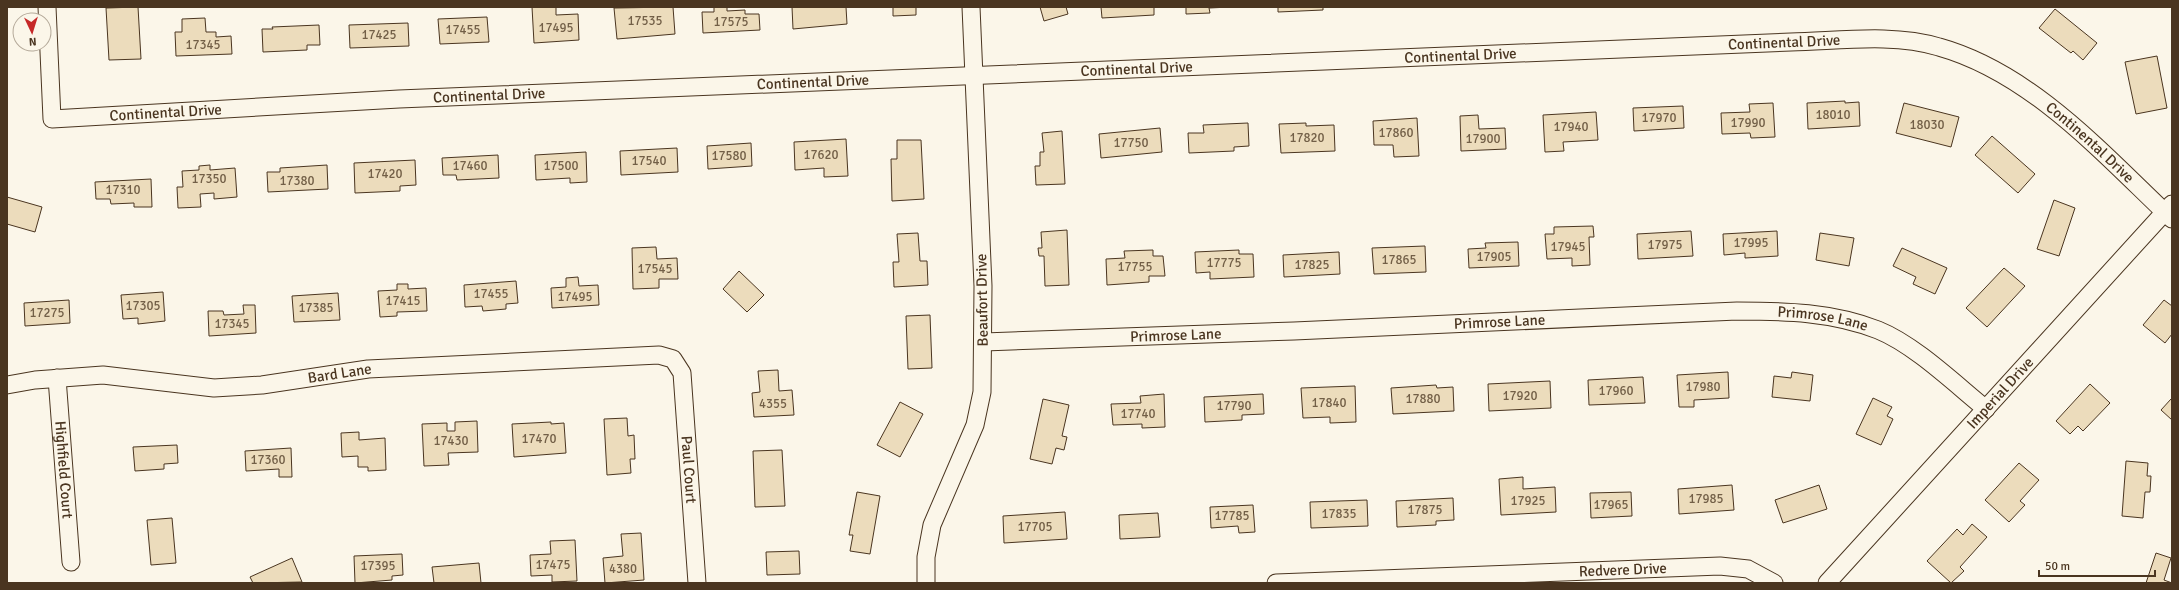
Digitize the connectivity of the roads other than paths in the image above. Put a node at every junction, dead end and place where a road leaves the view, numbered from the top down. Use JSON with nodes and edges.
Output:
{"nodes":[{"id":1,"x":47,"y":7,"type":"edge"},
{"id":2,"x":970,"y":7,"type":"edge"},
{"id":3,"x":974,"y":76,"type":"junction"},
{"id":4,"x":2169,"y":211,"type":"edge"},
{"id":5,"x":984,"y":342,"type":"junction"},
{"id":6,"x":673,"y":359,"type":"joint"},
{"id":7,"x":56,"y":378,"type":"junction"},
{"id":8,"x":7,"y":385,"type":"edge"},
{"id":9,"x":1986,"y":410,"type":"junction"},
{"id":10,"x":71,"y":562,"type":"dead end"},
{"id":11,"x":697,"y":583,"type":"edge"},
{"id":12,"x":926,"y":583,"type":"edge"},
{"id":13,"x":1276,"y":583,"type":"edge"},
{"id":14,"x":1774,"y":583,"type":"edge"},
{"id":15,"x":1827,"y":583,"type":"edge"}],
"edges":[{"from":1,"to":3,"type":"street","name":"Continental Drive"},
{"from":2,"to":3,"type":"street","name":"Beaufort Drive"},
{"from":3,"to":4,"type":"street","name":"Continental Drive"},
{"from":3,"to":5,"type":"street","name":"Beaufort Drive"},
{"from":4,"to":9,"type":"street","name":"Imperial Drive"},
{"from":5,"to":9,"type":"street","name":"Primrose Lane"},
{"from":5,"to":12,"type":"street","name":"Beaufort Drive"},
{"from":6,"to":7,"type":"street","name":"Bard Lane"},
{"from":6,"to":11,"type":"street","name":"Paul Court"},
{"from":7,"to":8,"type":"street","name":"Bard Lane"},
{"from":7,"to":10,"type":"street","name":"Highfield Court"},
{"from":9,"to":15,"type":"street","name":"Imperial Drive"},
{"from":13,"to":14,"type":"street","name":"Redvere Drive"}]}
